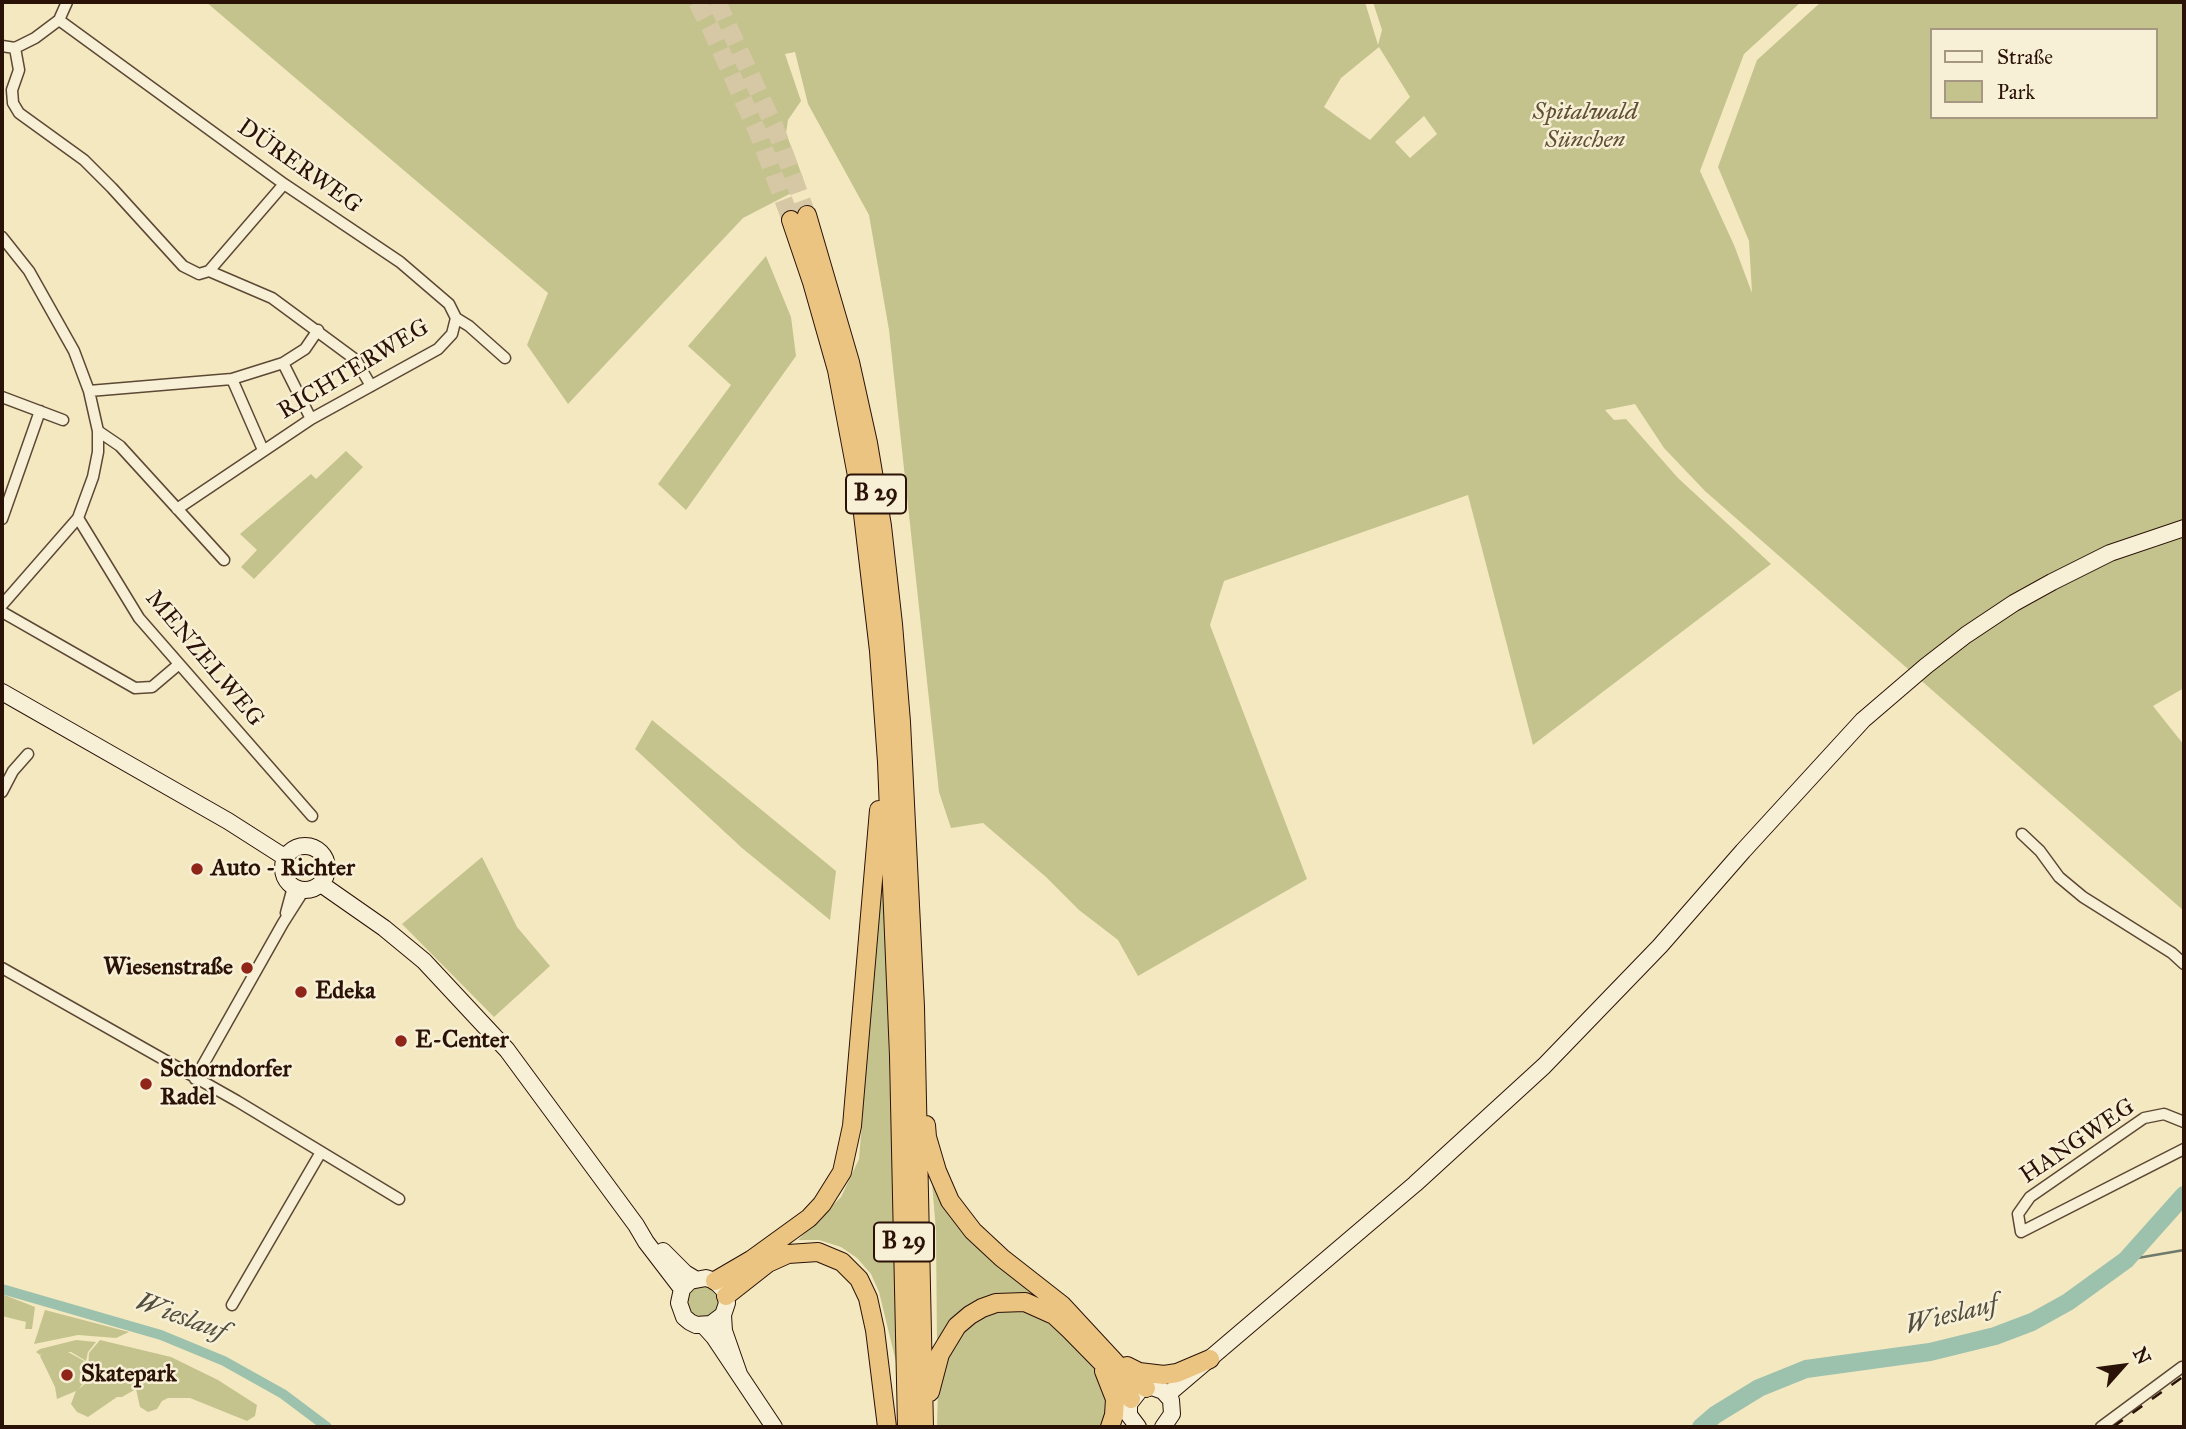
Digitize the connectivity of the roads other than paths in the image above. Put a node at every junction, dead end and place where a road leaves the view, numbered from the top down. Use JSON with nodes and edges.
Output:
{"nodes":[{"id":1,"x":67,"y":2,"type":"edge"},
{"id":2,"x":59,"y":20,"type":"junction"},
{"id":3,"x":2,"y":46,"type":"edge"},
{"id":4,"x":15,"y":48,"type":"junction"},
{"id":5,"x":284,"y":184,"type":"junction"},
{"id":6,"x":2,"y":238,"type":"edge"},
{"id":7,"x":209,"y":271,"type":"junction"},
{"id":8,"x":456,"y":318,"type":"junction"},
{"id":9,"x":318,"y":330,"type":"junction"},
{"id":10,"x":505,"y":358,"type":"dead end"},
{"id":11,"x":283,"y":363,"type":"junction"},
{"id":12,"x":232,"y":379,"type":"junction"},
{"id":13,"x":371,"y":386,"type":"junction"},
{"id":14,"x":89,"y":391,"type":"junction"},
{"id":15,"x":2,"y":397,"type":"edge"},
{"id":16,"x":40,"y":411,"type":"junction"},
{"id":17,"x":311,"y":419,"type":"junction"},
{"id":18,"x":63,"y":420,"type":"dead end"},
{"id":19,"x":98,"y":430,"type":"junction"},
{"id":20,"x":263,"y":450,"type":"junction"},
{"id":21,"x":177,"y":509,"type":"junction"},
{"id":22,"x":78,"y":518,"type":"junction"},
{"id":23,"x":2,"y":519,"type":"edge"},
{"id":24,"x":2184,"y":527,"type":"edge"},
{"id":25,"x":224,"y":560,"type":"dead end"},
{"id":26,"x":2,"y":606,"type":"edge"},
{"id":27,"x":2,"y":612,"type":"edge"},
{"id":28,"x":178,"y":665,"type":"junction"},
{"id":29,"x":2,"y":692,"type":"edge"},
{"id":30,"x":28,"y":754,"type":"dead end"},
{"id":31,"x":887,"y":762,"type":"junction"},
{"id":32,"x":2,"y":792,"type":"edge"},
{"id":33,"x":312,"y":816,"type":"dead end"},
{"id":34,"x":2022,"y":834,"type":"dead end"},
{"id":35,"x":288,"y":855,"type":"junction"},
{"id":36,"x":323,"y":879,"type":"junction"},
{"id":37,"x":298,"y":889,"type":"junction"},
{"id":38,"x":2184,"y":964,"type":"edge"},
{"id":39,"x":2,"y":968,"type":"edge"},
{"id":40,"x":916,"y":1074,"type":"junction"},
{"id":41,"x":195,"y":1079,"type":"junction"},
{"id":42,"x":2184,"y":1122,"type":"edge"},
{"id":43,"x":2184,"y":1149,"type":"edge"},
{"id":44,"x":321,"y":1152,"type":"junction"},
{"id":45,"x":399,"y":1199,"type":"dead end"},
{"id":46,"x":689,"y":1284,"type":"junction"},
{"id":47,"x":721,"y":1288,"type":"junction"},
{"id":48,"x":232,"y":1305,"type":"dead end"},
{"id":49,"x":723,"y":1315,"type":"junction"},
{"id":50,"x":704,"y":1326,"type":"junction"},
{"id":51,"x":1102,"y":1355,"type":"junction"},
{"id":52,"x":1210,"y":1359,"type":"junction"},
{"id":53,"x":2182,"y":1367,"type":"dead end"},
{"id":54,"x":739,"y":1374,"type":"junction"},
{"id":55,"x":1146,"y":1388,"type":"junction"},
{"id":56,"x":1167,"y":1395,"type":"junction"},
{"id":57,"x":924,"y":1408,"type":"junction"},
{"id":58,"x":1130,"y":1417,"type":"edge"},
{"id":59,"x":774,"y":1427,"type":"edge"},
{"id":60,"x":887,"y":1427,"type":"edge"},
{"id":61,"x":907,"y":1427,"type":"edge"},
{"id":62,"x":924,"y":1427,"type":"edge"},
{"id":63,"x":1110,"y":1427,"type":"edge"},
{"id":64,"x":1163,"y":1427,"type":"edge"},
{"id":65,"x":2101,"y":1427,"type":"edge"}],
"edges":[{"from":1,"to":2,"type":"street"},
{"from":2,"to":4,"type":"street"},
{"from":2,"to":5,"type":"street","name":"DÜRERWEG"},
{"from":3,"to":4,"type":"street"},
{"from":4,"to":7,"type":"street"},
{"from":5,"to":7,"type":"street"},
{"from":5,"to":8,"type":"street","name":"DÜRERWEG"},
{"from":6,"to":14,"type":"street"},
{"from":7,"to":9,"type":"street"},
{"from":8,"to":10,"type":"street","name":"DÜRERWEG"},
{"from":8,"to":13,"type":"street","name":"RICHTERWEG"},
{"from":9,"to":11,"type":"street"},
{"from":9,"to":13,"type":"street"},
{"from":11,"to":12,"type":"street"},
{"from":11,"to":17,"type":"street"},
{"from":12,"to":14,"type":"street"},
{"from":12,"to":20,"type":"street","name":"RICHTERWEG"},
{"from":13,"to":17,"type":"street","name":"RICHTERWEG"},
{"from":14,"to":19,"type":"street"},
{"from":15,"to":16,"type":"street"},
{"from":16,"to":18,"type":"street"},
{"from":16,"to":23,"type":"street"},
{"from":17,"to":20,"type":"street","name":"RICHTERWEG"},
{"from":19,"to":21,"type":"street"},
{"from":19,"to":22,"type":"street"},
{"from":20,"to":21,"type":"street","name":"RICHTERWEG"},
{"from":21,"to":25,"type":"street"},
{"from":22,"to":26,"type":"street"},
{"from":22,"to":28,"type":"street","name":"MENZELWEG"},
{"from":24,"to":52,"type":"main road"},
{"from":27,"to":28,"type":"street"},
{"from":28,"to":33,"type":"street","name":"MENZELWEG"},
{"from":29,"to":35,"type":"main road"},
{"from":30,"to":32,"type":"street"},
{"from":31,"to":40,"type":"highway","number":"B 29"},
{"from":31,"to":47,"type":"highway"},
{"from":31,"to":61,"type":"highway","number":"B 29"},
{"from":34,"to":38,"type":"street"},
{"from":35,"to":36,"type":"main road"},
{"from":35,"to":37,"type":"main road"},
{"from":36,"to":37,"type":"main road"},
{"from":36,"to":46,"type":"main road"},
{"from":37,"to":41,"type":"street"},
{"from":39,"to":41,"type":"street"},
{"from":40,"to":51,"type":"highway"},
{"from":40,"to":57,"type":"highway","number":"B 29"},
{"from":41,"to":44,"type":"street"},
{"from":42,"to":43,"type":"street","name":"HANGWEG"},
{"from":44,"to":45,"type":"street"},
{"from":44,"to":48,"type":"street"},
{"from":46,"to":47,"type":"main road"},
{"from":46,"to":50,"type":"main road"},
{"from":47,"to":49,"type":"main road"},
{"from":47,"to":60,"type":"highway"},
{"from":49,"to":50,"type":"main road"},
{"from":49,"to":54,"type":"main road"},
{"from":50,"to":54,"type":"main road"},
{"from":51,"to":52,"type":"highway"},
{"from":51,"to":55,"type":"highway"},
{"from":51,"to":57,"type":"highway"},
{"from":51,"to":58,"type":"highway"},
{"from":51,"to":63,"type":"highway"},
{"from":52,"to":56,"type":"main road"},
{"from":53,"to":65,"type":"street"},
{"from":54,"to":59,"type":"main road"},
{"from":55,"to":56,"type":"main road"},
{"from":55,"to":58,"type":"main road"},
{"from":56,"to":64,"type":"main road"},
{"from":57,"to":62,"type":"highway","number":"B 29"}]}
